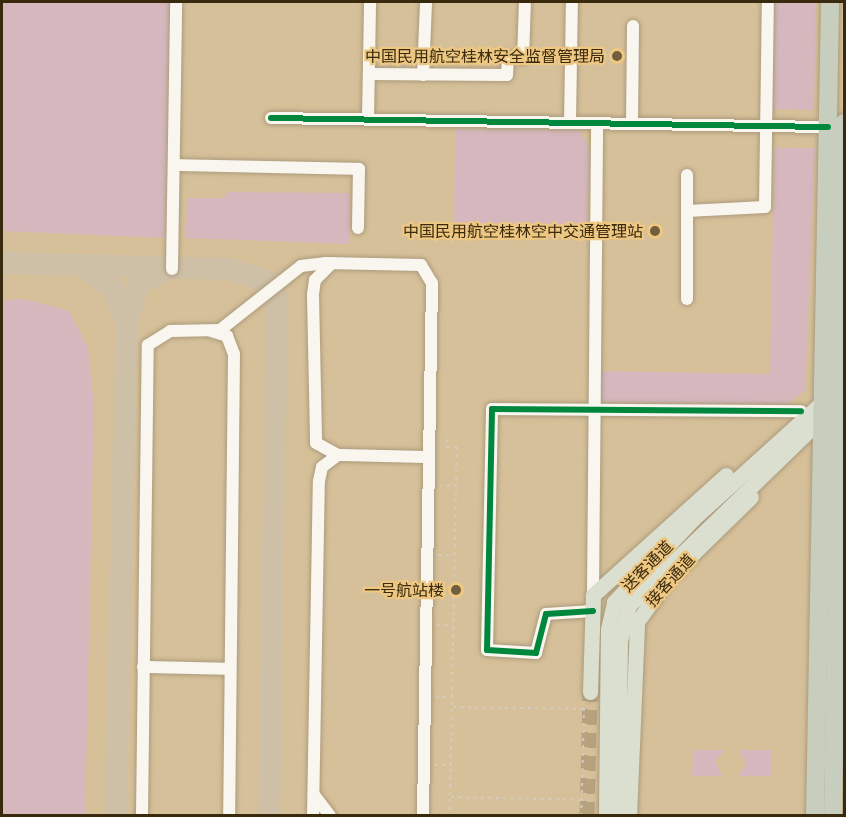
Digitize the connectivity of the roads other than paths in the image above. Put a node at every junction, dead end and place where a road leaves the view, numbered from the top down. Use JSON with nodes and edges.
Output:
{"nodes":[{"id":1,"x":176,"y":2,"type":"edge"},
{"id":2,"x":370,"y":2,"type":"edge"},
{"id":3,"x":426,"y":2,"type":"edge"},
{"id":4,"x":525,"y":2,"type":"edge"},
{"id":5,"x":572,"y":2,"type":"edge"},
{"id":6,"x":768,"y":2,"type":"edge"},
{"id":7,"x":830,"y":2,"type":"edge"},
{"id":8,"x":633,"y":26,"type":"dead end"},
{"id":9,"x":369,"y":74,"type":"junction"},
{"id":10,"x":423,"y":75,"type":"junction"},
{"id":11,"x":271,"y":118,"type":"dead end"},
{"id":12,"x":368,"y":120,"type":"junction"},
{"id":13,"x":570,"y":123,"type":"junction"},
{"id":14,"x":597,"y":123,"type":"junction"},
{"id":15,"x":632,"y":124,"type":"junction"},
{"id":16,"x":836,"y":125,"type":"edge"},
{"id":17,"x":766,"y":126,"type":"junction"},
{"id":18,"x":174,"y":165,"type":"junction"},
{"id":19,"x":687,"y":175,"type":"dead end"},
{"id":20,"x":687,"y":211,"type":"junction"},
{"id":21,"x":358,"y":228,"type":"dead end"},
{"id":22,"x":843,"y":260,"type":"edge"},
{"id":23,"x":332,"y":263,"type":"junction"},
{"id":24,"x":172,"y":268,"type":"dead end"},
{"id":25,"x":687,"y":299,"type":"dead end"},
{"id":26,"x":209,"y":330,"type":"junction"},
{"id":27,"x":843,"y":335,"type":"edge"},
{"id":28,"x":823,"y":404,"type":"junction"},
{"id":29,"x":595,"y":408,"type":"junction"},
{"id":30,"x":788,"y":450,"type":"junction"},
{"id":31,"x":338,"y":455,"type":"junction"},
{"id":32,"x":429,"y":457,"type":"junction"},
{"id":33,"x":698,"y":524,"type":"junction"},
{"id":34,"x":593,"y":595,"type":"junction"},
{"id":35,"x":592,"y":611,"type":"junction"},
{"id":36,"x":143,"y":667,"type":"junction"},
{"id":37,"x":230,"y":669,"type":"junction"},
{"id":38,"x":587,"y":692,"type":"tunnel mouth"},
{"id":39,"x":314,"y":793,"type":"junction"},
{"id":40,"x":421,"y":813,"type":"edge"},
{"id":41,"x":142,"y":816,"type":"edge"},
{"id":42,"x":229,"y":816,"type":"edge"},
{"id":43,"x":313,"y":816,"type":"edge"},
{"id":44,"x":330,"y":816,"type":"edge"},
{"id":45,"x":606,"y":816,"type":"edge"},
{"id":46,"x":617,"y":816,"type":"edge"},
{"id":47,"x":629,"y":816,"type":"edge"},
{"id":48,"x":815,"y":816,"type":"edge"},
{"id":49,"x":833,"y":816,"type":"edge"}],
"edges":[{"from":1,"to":18,"type":"street"},
{"from":2,"to":9,"type":"street"},
{"from":3,"to":10,"type":"street"},
{"from":4,"to":10,"type":"street"},
{"from":5,"to":13,"type":"street"},
{"from":6,"to":17,"type":"street"},
{"from":7,"to":16,"type":"highway"},
{"from":8,"to":15,"type":"street"},
{"from":9,"to":10,"type":"street"},
{"from":9,"to":12,"type":"street"},
{"from":11,"to":12,"type":"street"},
{"from":12,"to":13,"type":"street"},
{"from":13,"to":14,"type":"street"},
{"from":14,"to":15,"type":"street"},
{"from":14,"to":29,"type":"street"},
{"from":15,"to":17,"type":"street"},
{"from":16,"to":17,"type":"street"},
{"from":16,"to":22,"type":"highway"},
{"from":16,"to":28,"type":"highway"},
{"from":17,"to":20,"type":"street"},
{"from":18,"to":21,"type":"street"},
{"from":18,"to":24,"type":"street"},
{"from":19,"to":20,"type":"street"},
{"from":20,"to":25,"type":"street"},
{"from":22,"to":27,"type":"highway"},
{"from":23,"to":26,"type":"street"},
{"from":23,"to":31,"type":"street"},
{"from":23,"to":32,"type":"street"},
{"from":26,"to":36,"type":"street"},
{"from":26,"to":37,"type":"street"},
{"from":27,"to":28,"type":"highway"},
{"from":28,"to":29,"type":"street"},
{"from":28,"to":30,"type":"main road","name":"送客通道"},
{"from":28,"to":33,"type":"main road","name":"送客通道"},
{"from":28,"to":34,"type":"main road"},
{"from":28,"to":48,"type":"highway"},
{"from":28,"to":49,"type":"highway"},
{"from":29,"to":34,"type":"street"},
{"from":29,"to":35,"type":"street"},
{"from":30,"to":33,"type":"main road","name":"送客通道"},
{"from":30,"to":47,"type":"main road","name":"接客通道"},
{"from":31,"to":32,"type":"street"},
{"from":31,"to":39,"type":"street"},
{"from":32,"to":40,"type":"street"},
{"from":33,"to":45,"type":"main road","name":"送客通道"},
{"from":33,"to":46,"type":"main road","name":"送客通道"},
{"from":34,"to":35,"type":"main road"},
{"from":35,"to":38,"type":"main road"},
{"from":36,"to":37,"type":"street"},
{"from":36,"to":41,"type":"street"},
{"from":37,"to":42,"type":"street"},
{"from":39,"to":43,"type":"street"},
{"from":39,"to":44,"type":"street"}]}
